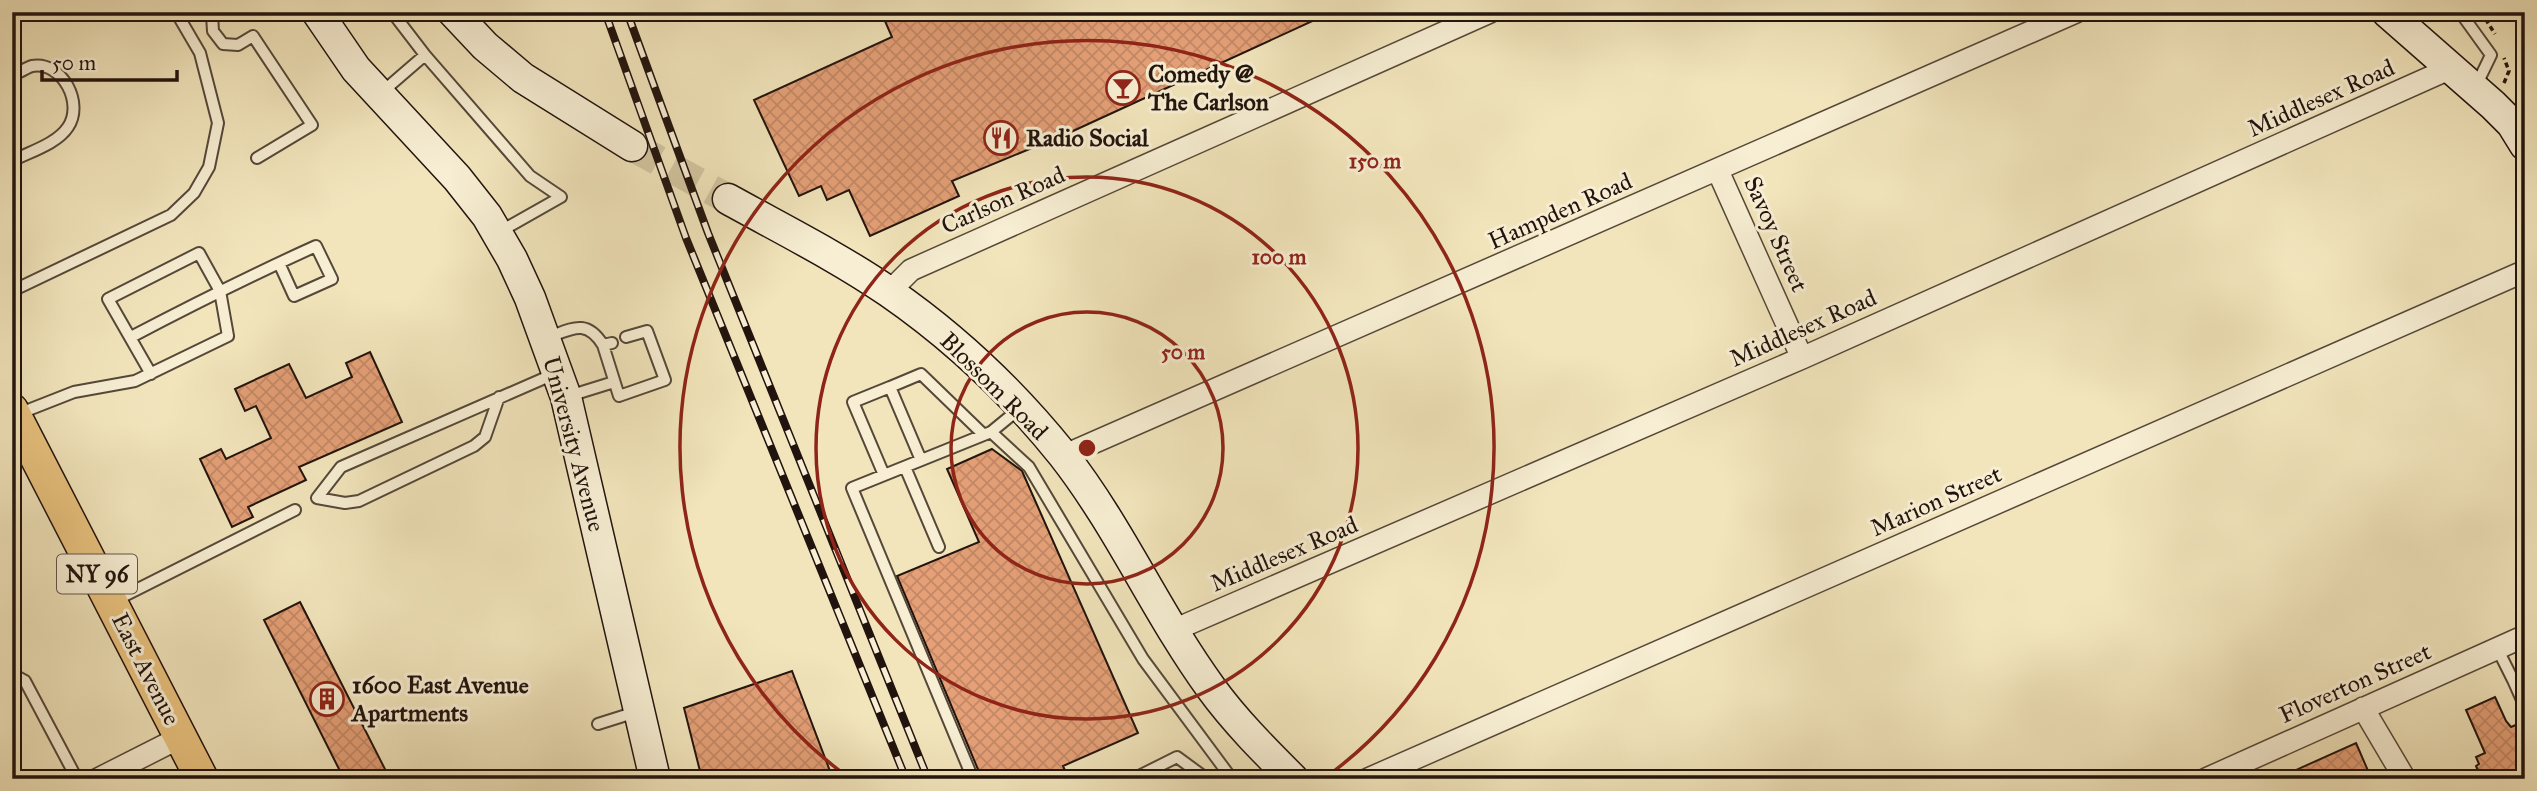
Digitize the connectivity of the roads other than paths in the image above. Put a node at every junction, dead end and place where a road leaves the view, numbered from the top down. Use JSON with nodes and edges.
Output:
{"nodes":[{"id":1,"x":176,"y":12,"type":"edge"},
{"id":2,"x":317,"y":12,"type":"edge"},
{"id":3,"x":392,"y":12,"type":"edge"},
{"id":4,"x":453,"y":12,"type":"edge"},
{"id":5,"x":1490,"y":12,"type":"edge"},
{"id":6,"x":2076,"y":12,"type":"edge"},
{"id":7,"x":2387,"y":12,"type":"edge"},
{"id":8,"x":2460,"y":12,"type":"edge"},
{"id":9,"x":213,"y":13,"type":"edge"},
{"id":10,"x":425,"y":55,"type":"junction"},
{"id":11,"x":2451,"y":68,"type":"junction"},
{"id":12,"x":12,"y":76,"type":"edge"},
{"id":13,"x":2475,"y":88,"type":"junction"},
{"id":14,"x":379,"y":94,"type":"junction"},
{"id":15,"x":2520,"y":130,"type":"edge"},
{"id":16,"x":632,"y":146,"type":"tunnel mouth"},
{"id":17,"x":257,"y":158,"type":"dead end"},
{"id":18,"x":12,"y":161,"type":"edge"},
{"id":19,"x":1718,"y":170,"type":"junction"},
{"id":20,"x":728,"y":199,"type":"tunnel mouth"},
{"id":21,"x":497,"y":233,"type":"junction"},
{"id":22,"x":279,"y":263,"type":"junction"},
{"id":23,"x":2525,"y":271,"type":"edge"},
{"id":24,"x":12,"y":291,"type":"edge"},
{"id":25,"x":220,"y":291,"type":"junction"},
{"id":26,"x":889,"y":292,"type":"junction"},
{"id":27,"x":131,"y":337,"type":"junction"},
{"id":28,"x":626,"y":337,"type":"dead end"},
{"id":29,"x":545,"y":338,"type":"junction"},
{"id":30,"x":1802,"y":358,"type":"junction"},
{"id":31,"x":151,"y":374,"type":"junction"},
{"id":32,"x":614,"y":382,"type":"junction"},
{"id":33,"x":562,"y":384,"type":"junction"},
{"id":34,"x":890,"y":387,"type":"junction"},
{"id":35,"x":499,"y":397,"type":"junction"},
{"id":36,"x":1022,"y":407,"type":"junction"},
{"id":37,"x":14,"y":413,"type":"edge"},
{"id":38,"x":988,"y":434,"type":"junction"},
{"id":39,"x":1063,"y":456,"type":"junction"},
{"id":40,"x":921,"y":460,"type":"junction"},
{"id":41,"x":905,"y":467,"type":"junction"},
{"id":42,"x":884,"y":475,"type":"junction"},
{"id":43,"x":295,"y":510,"type":"dead end"},
{"id":44,"x":939,"y":547,"type":"dead end"},
{"id":45,"x":111,"y":603,"type":"junction"},
{"id":46,"x":1174,"y":631,"type":"junction"},
{"id":47,"x":2525,"y":636,"type":"edge"},
{"id":48,"x":2497,"y":649,"type":"junction"},
{"id":49,"x":12,"y":674,"type":"edge"},
{"id":50,"x":2525,"y":674,"type":"edge"},
{"id":51,"x":2513,"y":680,"type":"junction"},
{"id":52,"x":2525,"y":707,"type":"edge"},
{"id":53,"x":2363,"y":708,"type":"junction"},
{"id":54,"x":639,"y":711,"type":"junction"},
{"id":55,"x":598,"y":724,"type":"dead end"},
{"id":56,"x":181,"y":737,"type":"junction"},
{"id":57,"x":646,"y":776,"type":"edge"},
{"id":58,"x":76,"y":779,"type":"edge"},
{"id":59,"x":98,"y":779,"type":"edge"},
{"id":60,"x":202,"y":779,"type":"edge"},
{"id":61,"x":973,"y":779,"type":"edge"},
{"id":62,"x":1133,"y":779,"type":"edge"},
{"id":63,"x":1208,"y":779,"type":"edge"},
{"id":64,"x":1232,"y":779,"type":"edge"},
{"id":65,"x":1293,"y":779,"type":"edge"},
{"id":66,"x":1368,"y":779,"type":"edge"},
{"id":67,"x":2206,"y":779,"type":"edge"},
{"id":68,"x":2405,"y":779,"type":"edge"}],
"edges":[{"from":1,"to":24,"type":"lane"},
{"from":2,"to":14,"type":"street","name":"University Avenue"},
{"from":3,"to":10,"type":"lane"},
{"from":4,"to":16,"type":"street"},
{"from":5,"to":26,"type":"street","name":"Carlson Road"},
{"from":6,"to":19,"type":"street","name":"Hampden Road"},
{"from":7,"to":11,"type":"street"},
{"from":8,"to":13,"type":"lane"},
{"from":9,"to":17,"type":"lane"},
{"from":10,"to":14,"type":"lane"},
{"from":10,"to":21,"type":"lane"},
{"from":11,"to":13,"type":"street"},
{"from":11,"to":30,"type":"street","name":"Middlesex Road"},
{"from":12,"to":18,"type":"lane"},
{"from":13,"to":15,"type":"street"},
{"from":14,"to":21,"type":"street","name":"University Avenue"},
{"from":19,"to":30,"type":"street","name":"Savoy Street"},
{"from":19,"to":39,"type":"street","name":"Hampden Road"},
{"from":20,"to":26,"type":"street","name":"Blossom Road"},
{"from":21,"to":29,"type":"street","name":"University Avenue"},
{"from":22,"to":22,"type":"lane"},
{"from":22,"to":25,"type":"lane"},
{"from":23,"to":66,"type":"street","name":"Marion Street"},
{"from":25,"to":27,"type":"lane"},
{"from":25,"to":27,"type":"lane"},
{"from":25,"to":31,"type":"lane"},
{"from":26,"to":36,"type":"street","name":"Blossom Road"},
{"from":27,"to":31,"type":"lane"},
{"from":28,"to":32,"type":"lane"},
{"from":29,"to":32,"type":"lane"},
{"from":29,"to":33,"type":"street","name":"University Avenue"},
{"from":30,"to":46,"type":"street","name":"Middlesex Road"},
{"from":31,"to":37,"type":"lane"},
{"from":32,"to":33,"type":"lane"},
{"from":33,"to":35,"type":"lane"},
{"from":33,"to":54,"type":"street","name":"University Avenue"},
{"from":34,"to":38,"type":"lane"},
{"from":34,"to":40,"type":"lane"},
{"from":34,"to":42,"type":"lane"},
{"from":35,"to":35,"type":"lane"},
{"from":36,"to":38,"type":"lane"},
{"from":36,"to":39,"type":"street","name":"Blossom Road"},
{"from":37,"to":45,"type":"main road","name":"East Avenue","number":"NY 96"},
{"from":38,"to":40,"type":"lane"},
{"from":38,"to":64,"type":"lane"},
{"from":39,"to":46,"type":"street","name":"Blossom Road"},
{"from":40,"to":41,"type":"lane"},
{"from":41,"to":42,"type":"lane"},
{"from":41,"to":44,"type":"lane"},
{"from":42,"to":61,"type":"lane"},
{"from":43,"to":45,"type":"lane"},
{"from":45,"to":56,"type":"main road","name":"East Avenue","number":"NY 96"},
{"from":46,"to":65,"type":"street","name":"Blossom Road"},
{"from":47,"to":48,"type":"street","name":"Floverton Street"},
{"from":48,"to":51,"type":"lane"},
{"from":48,"to":53,"type":"street","name":"Floverton Street"},
{"from":49,"to":58,"type":"lane"},
{"from":50,"to":51,"type":"lane"},
{"from":51,"to":52,"type":"lane"},
{"from":53,"to":67,"type":"street","name":"Floverton Street"},
{"from":53,"to":68,"type":"street"},
{"from":54,"to":55,"type":"lane"},
{"from":54,"to":57,"type":"street","name":"University Avenue"},
{"from":56,"to":59,"type":"street"},
{"from":56,"to":60,"type":"main road","name":"East Avenue","number":"NY 96"},
{"from":62,"to":63,"type":"lane"}]}
